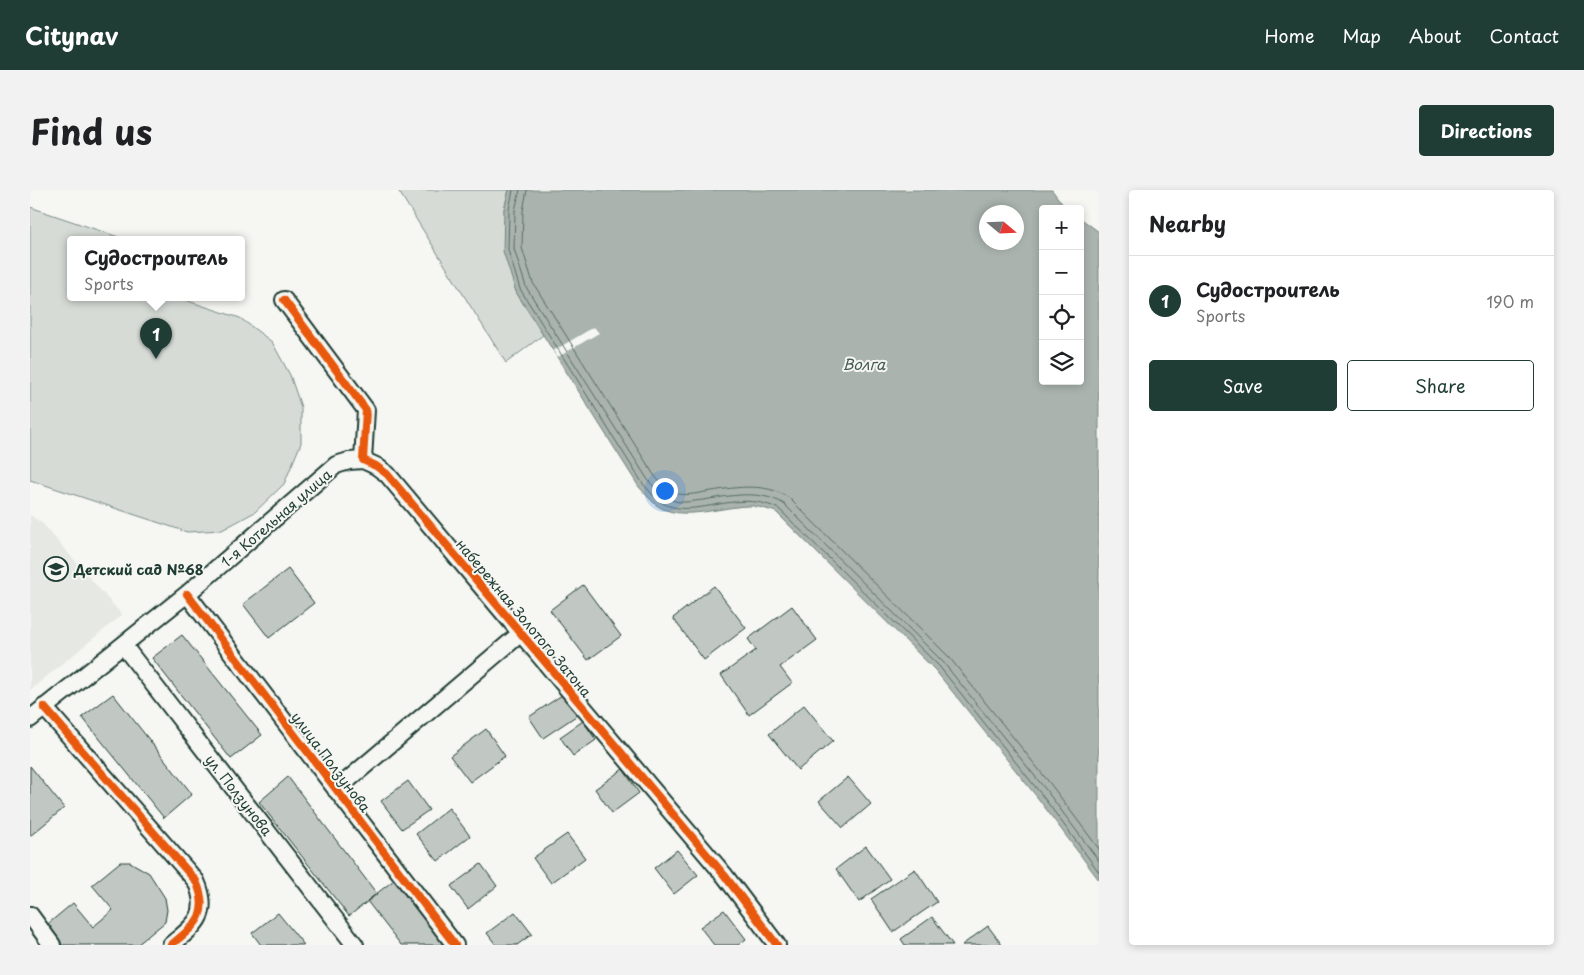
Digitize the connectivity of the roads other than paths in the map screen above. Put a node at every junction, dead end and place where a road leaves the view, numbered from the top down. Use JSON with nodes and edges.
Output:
{"nodes":[{"id":1,"x":284,"y":300,"type":"dead end"},
{"id":2,"x":363,"y":460,"type":"junction"},
{"id":3,"x":187,"y":594,"type":"junction"},
{"id":4,"x":521,"y":633,"type":"junction"},
{"id":5,"x":123,"y":645,"type":"junction"},
{"id":6,"x":44,"y":708,"type":"junction"},
{"id":7,"x":30,"y":719,"type":"edge"},
{"id":8,"x":336,"y":790,"type":"junction"},
{"id":9,"x":30,"y":915,"type":"edge"},
{"id":10,"x":52,"y":945,"type":"edge"},
{"id":11,"x":171,"y":945,"type":"edge"},
{"id":12,"x":355,"y":945,"type":"edge"},
{"id":13,"x":455,"y":945,"type":"edge"},
{"id":14,"x":777,"y":945,"type":"edge"}],
"edges":[{"from":1,"to":2,"type":"street"},
{"from":2,"to":3,"type":"street","name":"1-я Котельная улица"},
{"from":2,"to":4,"type":"street","name":"набережная Золотого Затона"},
{"from":3,"to":5,"type":"street","name":"1-я Котельная улица"},
{"from":3,"to":8,"type":"street","name":"улица Ползунова"},
{"from":4,"to":8,"type":"street"},
{"from":4,"to":14,"type":"street","name":"набережная Золотого Затона"},
{"from":5,"to":6,"type":"street","name":"1-я Котельная улица"},
{"from":5,"to":12,"type":"street","name":"ул. Ползунова"},
{"from":6,"to":7,"type":"street","name":"1-я Котельная улица"},
{"from":6,"to":11,"type":"street"},
{"from":8,"to":13,"type":"street","name":"улица Ползунова"},
{"from":9,"to":10,"type":"street"}]}
